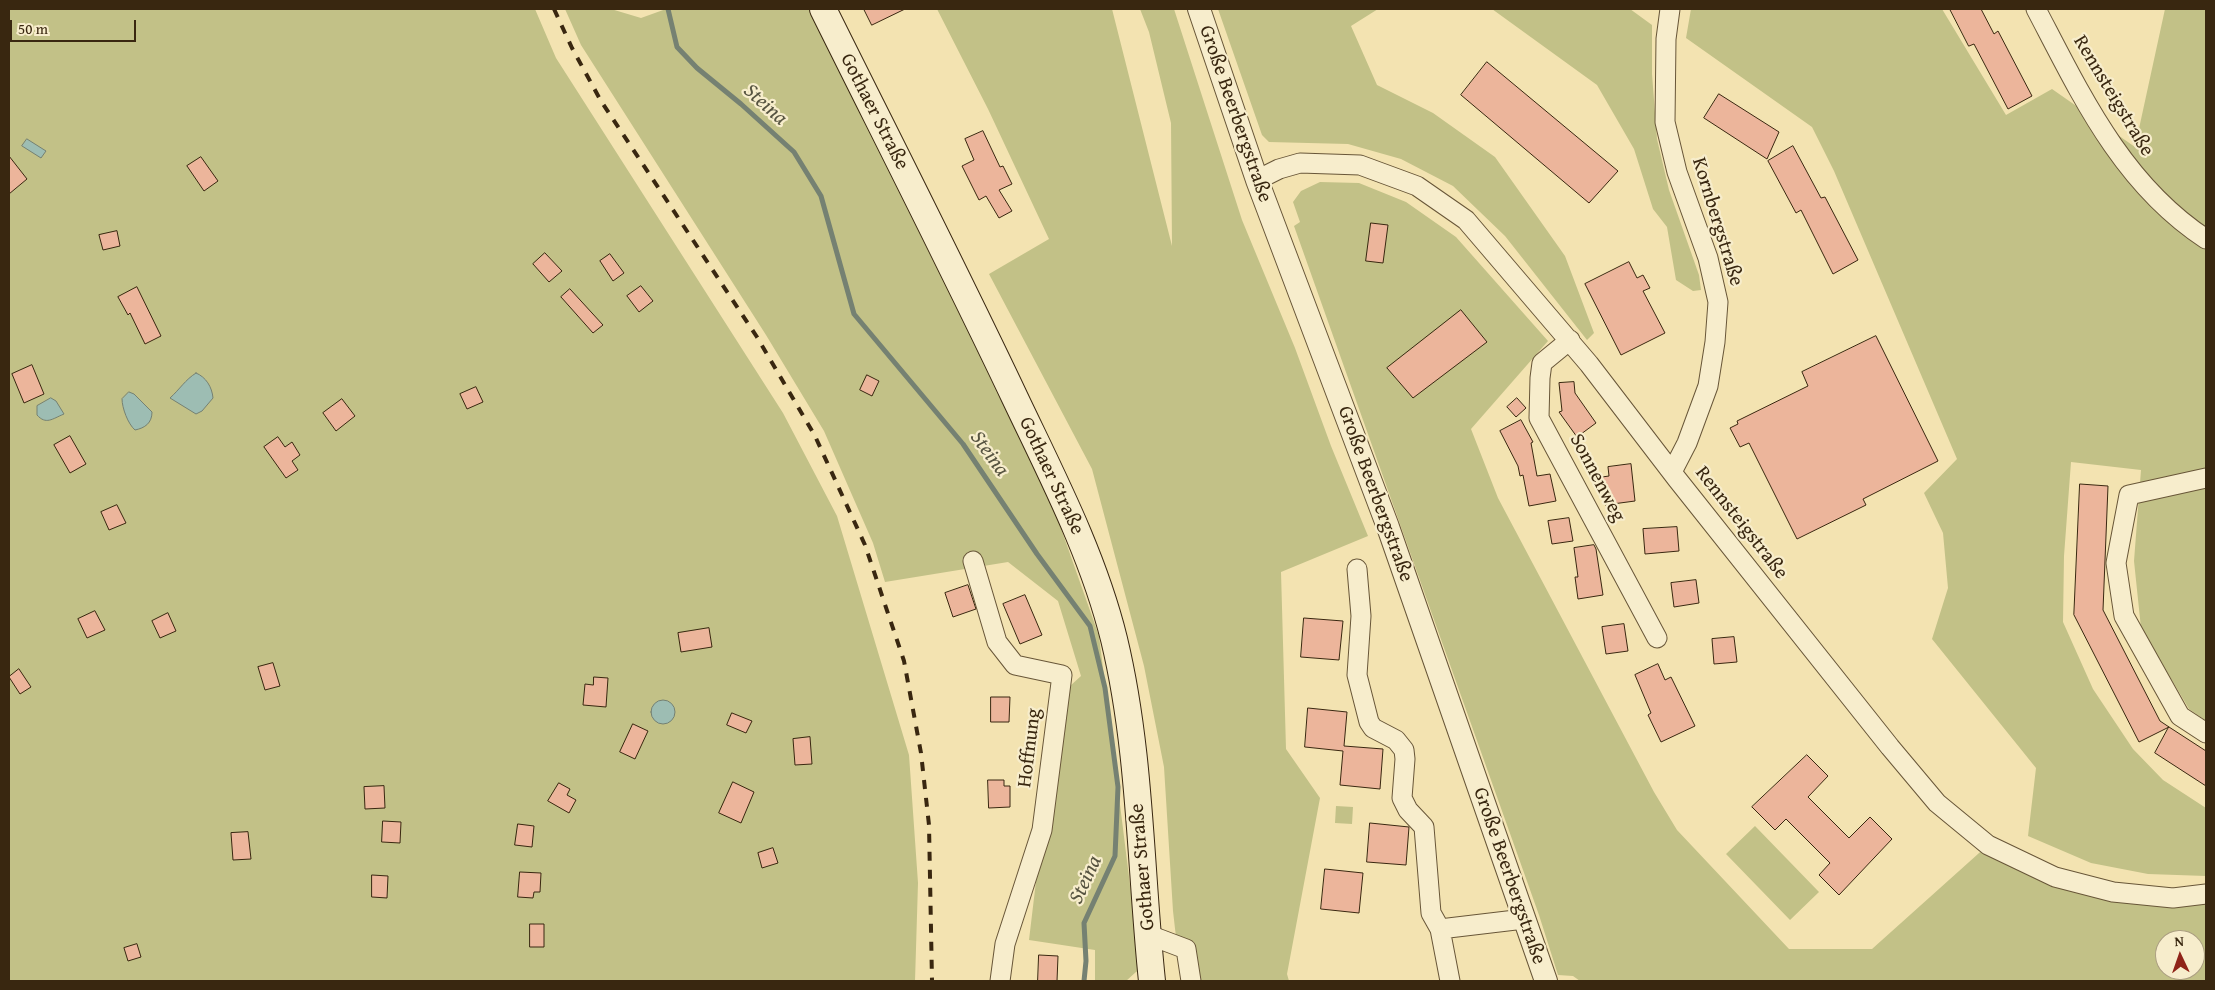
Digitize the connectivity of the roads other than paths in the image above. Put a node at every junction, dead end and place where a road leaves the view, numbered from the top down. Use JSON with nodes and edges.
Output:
{"nodes":[{"id":1,"x":823,"y":9,"type":"edge"},
{"id":2,"x":1198,"y":9,"type":"edge"},
{"id":3,"x":1670,"y":9,"type":"edge"},
{"id":4,"x":2036,"y":9,"type":"edge"},
{"id":5,"x":1257,"y":180,"type":"junction"},
{"id":6,"x":2206,"y":239,"type":"edge"},
{"id":7,"x":1570,"y":340,"type":"junction"},
{"id":8,"x":1672,"y":472,"type":"junction"},
{"id":9,"x":2206,"y":478,"type":"edge"},
{"id":10,"x":973,"y":561,"type":"dead end"},
{"id":11,"x":1357,"y":569,"type":"dead end"},
{"id":12,"x":1657,"y":638,"type":"dead end"},
{"id":13,"x":2206,"y":733,"type":"edge"},
{"id":14,"x":2206,"y":894,"type":"edge"},
{"id":15,"x":1524,"y":919,"type":"junction"},
{"id":16,"x":1440,"y":930,"type":"junction"},
{"id":17,"x":1149,"y":935,"type":"junction"},
{"id":18,"x":1000,"y":981,"type":"edge"},
{"id":19,"x":1152,"y":981,"type":"edge"},
{"id":20,"x":1191,"y":981,"type":"edge"},
{"id":21,"x":1450,"y":981,"type":"edge"},
{"id":22,"x":1546,"y":981,"type":"edge"}],
"edges":[{"from":1,"to":17,"type":"main road","name":"Gothaer Straße"},
{"from":2,"to":5,"type":"street","name":"Große Beerbergstraße"},
{"from":3,"to":8,"type":"street","name":"Kornbergstraße"},
{"from":4,"to":6,"type":"street","name":"Rennsteigstraße"},
{"from":5,"to":7,"type":"street","name":"Rennsteigstraße"},
{"from":5,"to":15,"type":"street","name":"Große Beerbergstraße"},
{"from":7,"to":8,"type":"street","name":"Rennsteigstraße"},
{"from":7,"to":12,"type":"street","name":"Sonnenweg"},
{"from":8,"to":14,"type":"street","name":"Rennsteigstraße"},
{"from":9,"to":13,"type":"street"},
{"from":10,"to":18,"type":"street","name":"Hoffnung"},
{"from":11,"to":16,"type":"street"},
{"from":15,"to":16,"type":"street"},
{"from":15,"to":22,"type":"street","name":"Große Beerbergstraße"},
{"from":16,"to":21,"type":"street"},
{"from":17,"to":19,"type":"main road","name":"Gothaer Straße"},
{"from":17,"to":20,"type":"street"}]}
